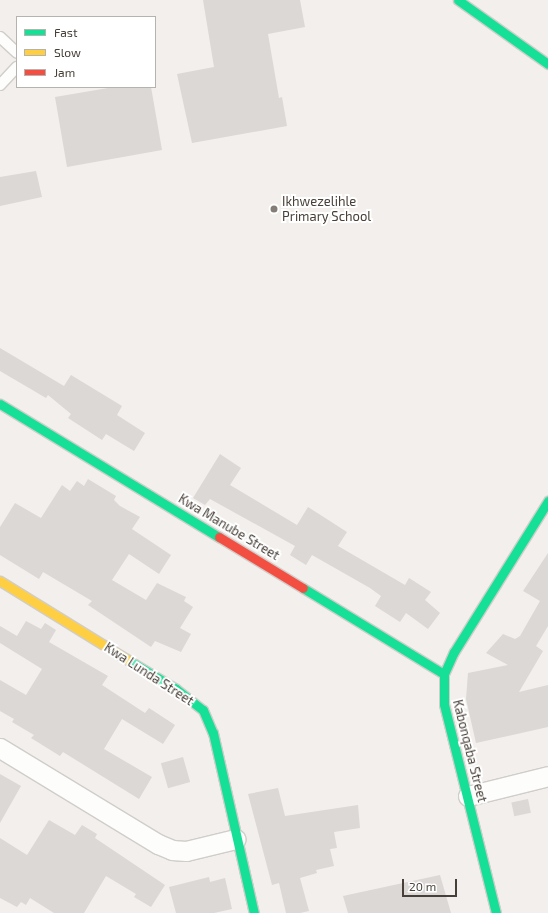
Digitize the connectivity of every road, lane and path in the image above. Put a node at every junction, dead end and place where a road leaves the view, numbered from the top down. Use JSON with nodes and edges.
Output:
{"nodes":[{"id":1,"x":458,"y":0,"type":"edge"},
{"id":2,"x":0,"y":37,"type":"edge"},
{"id":3,"x":16,"y":52,"type":"edge"},
{"id":4,"x":548,"y":64,"type":"edge"},
{"id":5,"x":16,"y":68,"type":"edge"},
{"id":6,"x":0,"y":85,"type":"edge"},
{"id":7,"x":0,"y":404,"type":"edge"},
{"id":8,"x":548,"y":501,"type":"edge"},
{"id":9,"x":0,"y":581,"type":"edge"},
{"id":10,"x":444,"y":674,"type":"junction"},
{"id":11,"x":0,"y":748,"type":"edge"},
{"id":12,"x":548,"y":776,"type":"edge"},
{"id":13,"x":468,"y":796,"type":"junction"},
{"id":14,"x":236,"y":839,"type":"junction"},
{"id":15,"x":254,"y":913,"type":"edge"},
{"id":16,"x":496,"y":913,"type":"edge"}],
"edges":[{"from":1,"to":4,"type":"street"},
{"from":2,"to":3,"type":"lane"},
{"from":5,"to":6,"type":"lane"},
{"from":7,"to":10,"type":"street","name":"Kwa Manube Street"},
{"from":8,"to":10,"type":"street","name":"Kabonqaba Street"},
{"from":9,"to":14,"type":"street","name":"Kwa Lunda Street"},
{"from":10,"to":13,"type":"street","name":"Kabonqaba Street"},
{"from":11,"to":14,"type":"street"},
{"from":12,"to":13,"type":"street"},
{"from":13,"to":16,"type":"street","name":"Kabonqaba Street"},
{"from":14,"to":15,"type":"street","name":"Kwa Lunda Street"}]}
